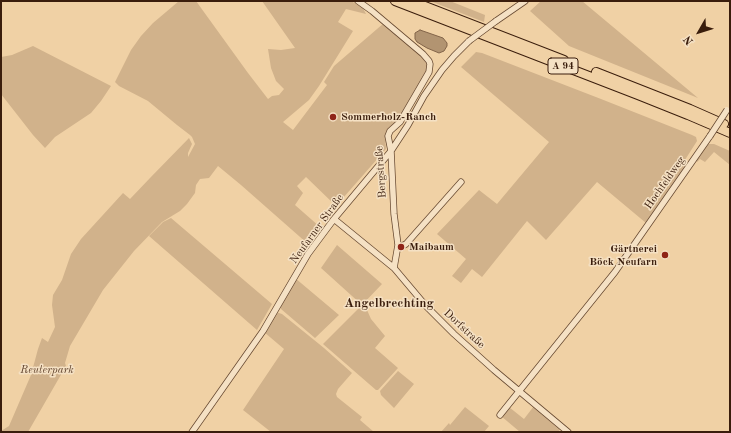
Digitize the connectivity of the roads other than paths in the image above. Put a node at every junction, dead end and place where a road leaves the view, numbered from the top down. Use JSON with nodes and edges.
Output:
{"nodes":[{"id":1,"x":358,"y":1,"type":"edge"},
{"id":2,"x":395,"y":1,"type":"edge"},
{"id":3,"x":412,"y":1,"type":"edge"},
{"id":4,"x":525,"y":1,"type":"edge"},
{"id":5,"x":729,"y":108,"type":"edge"},
{"id":6,"x":730,"y":127,"type":"edge"},
{"id":7,"x":730,"y":133,"type":"edge"},
{"id":8,"x":391,"y":151,"type":"junction"},
{"id":9,"x":461,"y":182,"type":"dead end"},
{"id":10,"x":334,"y":219,"type":"junction"},
{"id":11,"x":398,"y":245,"type":"junction"},
{"id":12,"x":394,"y":268,"type":"junction"},
{"id":13,"x":519,"y":391,"type":"junction"},
{"id":14,"x":500,"y":415,"type":"dead end"},
{"id":15,"x":192,"y":432,"type":"edge"},
{"id":16,"x":568,"y":432,"type":"edge"}],
"edges":[{"from":1,"to":8,"type":"street","name":"Bergstraße"},
{"from":2,"to":7,"type":"highway","number":"A 94"},
{"from":3,"to":6,"type":"highway","number":"A 94"},
{"from":4,"to":8,"type":"street","name":"Neufarner Straße","bridge":true},
{"from":5,"to":13,"type":"street","name":"Hochfeldweg","bridge":true},
{"from":8,"to":10,"type":"street","name":"Neufarner Straße"},
{"from":8,"to":11,"type":"street","name":"Bergstraße"},
{"from":9,"to":11,"type":"street"},
{"from":10,"to":12,"type":"street","name":"Dorfstraße"},
{"from":10,"to":15,"type":"street","name":"Neufarner Straße"},
{"from":11,"to":12,"type":"street","name":"Bergstraße"},
{"from":12,"to":13,"type":"street","name":"Dorfstraße"},
{"from":13,"to":14,"type":"street","name":"Hochfeldweg"},
{"from":13,"to":16,"type":"street","name":"Dorfstraße"}]}
